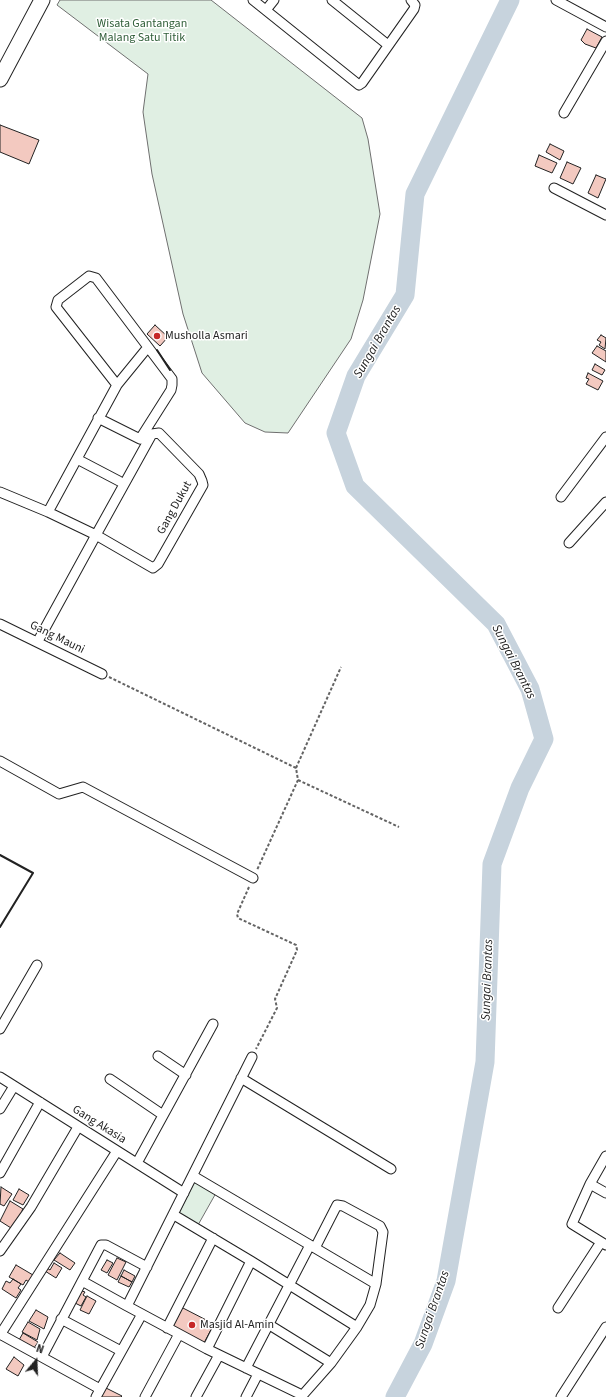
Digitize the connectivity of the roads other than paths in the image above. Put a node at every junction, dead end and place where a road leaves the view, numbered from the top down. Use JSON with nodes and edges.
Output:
{"nodes":[{"id":1,"x":42,"y":0,"type":"edge"},
{"id":2,"x":253,"y":0,"type":"edge"},
{"id":3,"x":274,"y":0,"type":"edge"},
{"id":4,"x":332,"y":0,"type":"edge"},
{"id":5,"x":411,"y":0,"type":"edge"},
{"id":6,"x":556,"y":0,"type":"edge"},
{"id":7,"x":266,"y":10,"type":"junction"},
{"id":8,"x":606,"y":27,"type":"edge"},
{"id":9,"x":606,"y":41,"type":"edge"},
{"id":10,"x":388,"y":45,"type":"junction"},
{"id":11,"x":0,"y":79,"type":"edge"},
{"id":12,"x":564,"y":114,"type":"dead end"},
{"id":13,"x":554,"y":188,"type":"dead end"},
{"id":14,"x":606,"y":215,"type":"edge"},
{"id":15,"x":148,"y":347,"type":"junction"},
{"id":16,"x":117,"y":385,"type":"junction"},
{"id":17,"x":98,"y":418,"type":"junction"},
{"id":18,"x":606,"y":436,"type":"edge"},
{"id":19,"x":77,"y":459,"type":"junction"},
{"id":20,"x":119,"y":481,"type":"dead end"},
{"id":21,"x":0,"y":492,"type":"edge"},
{"id":22,"x":561,"y":497,"type":"dead end"},
{"id":23,"x":606,"y":502,"type":"edge"},
{"id":24,"x":48,"y":512,"type":"junction"},
{"id":25,"x":96,"y":535,"type":"junction"},
{"id":26,"x":569,"y":543,"type":"dead end"},
{"id":27,"x":0,"y":624,"type":"edge"},
{"id":28,"x":38,"y":641,"type":"junction"},
{"id":29,"x":102,"y":674,"type":"road end"},
{"id":30,"x":0,"y":762,"type":"edge"},
{"id":31,"x":254,"y":878,"type":"road end"},
{"id":32,"x":37,"y":965,"type":"dead end"},
{"id":33,"x":213,"y":1024,"type":"dead end"},
{"id":34,"x":0,"y":1029,"type":"edge"},
{"id":35,"x":158,"y":1056,"type":"dead end"},
{"id":36,"x":252,"y":1057,"type":"road end"},
{"id":37,"x":186,"y":1075,"type":"junction"},
{"id":38,"x":0,"y":1077,"type":"edge"},
{"id":39,"x":241,"y":1078,"type":"junction"},
{"id":40,"x":110,"y":1080,"type":"dead end"},
{"id":41,"x":14,"y":1086,"type":"junction"},
{"id":42,"x":40,"y":1102,"type":"junction"},
{"id":43,"x":0,"y":1109,"type":"edge"},
{"id":44,"x":164,"y":1115,"type":"junction"},
{"id":45,"x":78,"y":1126,"type":"junction"},
{"id":46,"x":118,"y":1151,"type":"junction"},
{"id":47,"x":606,"y":1156,"type":"edge"},
{"id":48,"x":137,"y":1163,"type":"junction"},
{"id":49,"x":392,"y":1169,"type":"dead end"},
{"id":50,"x":0,"y":1173,"type":"edge"},
{"id":51,"x":193,"y":1176,"type":"junction"},
{"id":52,"x":590,"y":1184,"type":"junction"},
{"id":53,"x":184,"y":1193,"type":"junction"},
{"id":54,"x":606,"y":1193,"type":"edge"},
{"id":55,"x":174,"y":1215,"type":"junction"},
{"id":56,"x":213,"y":1238,"type":"junction"},
{"id":57,"x":603,"y":1243,"type":"edge"},
{"id":58,"x":312,"y":1246,"type":"junction"},
{"id":59,"x":0,"y":1251,"type":"edge"},
{"id":60,"x":252,"y":1261,"type":"junction"},
{"id":61,"x":147,"y":1267,"type":"junction"},
{"id":62,"x":82,"y":1281,"type":"junction"},
{"id":63,"x":288,"y":1284,"type":"junction"},
{"id":64,"x":376,"y":1284,"type":"junction"},
{"id":65,"x":127,"y":1306,"type":"junction"},
{"id":66,"x":558,"y":1308,"type":"dead end"},
{"id":67,"x":142,"y":1314,"type":"junction"},
{"id":68,"x":61,"y":1320,"type":"junction"},
{"id":69,"x":268,"y":1324,"type":"junction"},
{"id":70,"x":357,"y":1327,"type":"junction"},
{"id":71,"x":606,"y":1327,"type":"edge"},
{"id":72,"x":167,"y":1328,"type":"junction"},
{"id":73,"x":0,"y":1334,"type":"edge"},
{"id":74,"x":179,"y":1334,"type":"junction"},
{"id":75,"x":207,"y":1349,"type":"junction"},
{"id":76,"x":121,"y":1351,"type":"junction"},
{"id":77,"x":219,"y":1355,"type":"junction"},
{"id":78,"x":42,"y":1357,"type":"junction"},
{"id":79,"x":331,"y":1363,"type":"junction"},
{"id":80,"x":246,"y":1368,"type":"junction"},
{"id":81,"x":258,"y":1374,"type":"junction"},
{"id":82,"x":98,"y":1393,"type":"edge"},
{"id":83,"x":301,"y":1396,"type":"edge"},
{"id":84,"x":145,"y":1397,"type":"edge"},
{"id":85,"x":196,"y":1397,"type":"edge"},
{"id":86,"x":246,"y":1397,"type":"edge"},
{"id":87,"x":561,"y":1397,"type":"edge"}],
"edges":[{"from":1,"to":11,"type":"main road"},
{"from":2,"to":7,"type":"street"},
{"from":3,"to":7,"type":"street"},
{"from":4,"to":10,"type":"street"},
{"from":5,"to":10,"type":"street"},
{"from":6,"to":8,"type":"street"},
{"from":7,"to":10,"type":"street"},
{"from":9,"to":12,"type":"street"},
{"from":13,"to":14,"type":"street"},
{"from":15,"to":16,"type":"street"},
{"from":15,"to":16,"type":"street"},
{"from":15,"to":17,"type":"street"},
{"from":16,"to":17,"type":"street"},
{"from":17,"to":19,"type":"street"},
{"from":18,"to":22,"type":"street"},
{"from":19,"to":20,"type":"street"},
{"from":19,"to":24,"type":"street"},
{"from":21,"to":24,"type":"street"},
{"from":23,"to":26,"type":"street"},
{"from":24,"to":25,"type":"street"},
{"from":25,"to":25,"type":"street","name":"Gang Dukut"},
{"from":25,"to":28,"type":"street"},
{"from":27,"to":28,"type":"street","name":"Gang Mauni"},
{"from":28,"to":29,"type":"street","name":"Gang Mauni"},
{"from":30,"to":31,"type":"street"},
{"from":32,"to":34,"type":"street"},
{"from":33,"to":37,"type":"street"},
{"from":35,"to":37,"type":"street"},
{"from":36,"to":39,"type":"street"},
{"from":37,"to":44,"type":"street"},
{"from":38,"to":41,"type":"street","name":"Gang Akasia"},
{"from":39,"to":49,"type":"street"},
{"from":39,"to":51,"type":"street"},
{"from":40,"to":44,"type":"street"},
{"from":41,"to":42,"type":"street","name":"Gang Akasia"},
{"from":41,"to":43,"type":"street"},
{"from":42,"to":45,"type":"street","name":"Gang Akasia"},
{"from":42,"to":50,"type":"street"},
{"from":44,"to":48,"type":"street"},
{"from":45,"to":46,"type":"street","name":"Gang Akasia"},
{"from":45,"to":59,"type":"street"},
{"from":46,"to":48,"type":"street","name":"Gang Akasia"},
{"from":46,"to":73,"type":"street"},
{"from":47,"to":52,"type":"street"},
{"from":48,"to":53,"type":"street","name":"Gang Akasia"},
{"from":51,"to":53,"type":"street"},
{"from":51,"to":58,"type":"street"},
{"from":52,"to":54,"type":"street"},
{"from":52,"to":57,"type":"street"},
{"from":53,"to":55,"type":"street"},
{"from":55,"to":56,"type":"street"},
{"from":55,"to":61,"type":"street"},
{"from":56,"to":60,"type":"street"},
{"from":56,"to":72,"type":"street"},
{"from":57,"to":66,"type":"street"},
{"from":58,"to":63,"type":"street"},
{"from":58,"to":64,"type":"street"},
{"from":58,"to":64,"type":"street"},
{"from":60,"to":63,"type":"street"},
{"from":60,"to":75,"type":"street"},
{"from":61,"to":62,"type":"street"},
{"from":61,"to":65,"type":"street"},
{"from":62,"to":65,"type":"street"},
{"from":62,"to":68,"type":"street"},
{"from":63,"to":69,"type":"street"},
{"from":63,"to":70,"type":"street"},
{"from":64,"to":70,"type":"street"},
{"from":65,"to":67,"type":"street"},
{"from":67,"to":72,"type":"street"},
{"from":67,"to":76,"type":"street"},
{"from":68,"to":76,"type":"street"},
{"from":68,"to":78,"type":"street"},
{"from":69,"to":79,"type":"street"},
{"from":69,"to":80,"type":"street"},
{"from":70,"to":79,"type":"street"},
{"from":71,"to":87,"type":"street"},
{"from":72,"to":74,"type":"street"},
{"from":73,"to":78,"type":"street"},
{"from":74,"to":75,"type":"street"},
{"from":74,"to":84,"type":"street"},
{"from":75,"to":77,"type":"street"},
{"from":76,"to":82,"type":"street"},
{"from":77,"to":80,"type":"street"},
{"from":77,"to":85,"type":"street"},
{"from":78,"to":82,"type":"street"},
{"from":79,"to":83,"type":"street"},
{"from":80,"to":81,"type":"street"},
{"from":81,"to":83,"type":"street"},
{"from":81,"to":86,"type":"street"}]}
